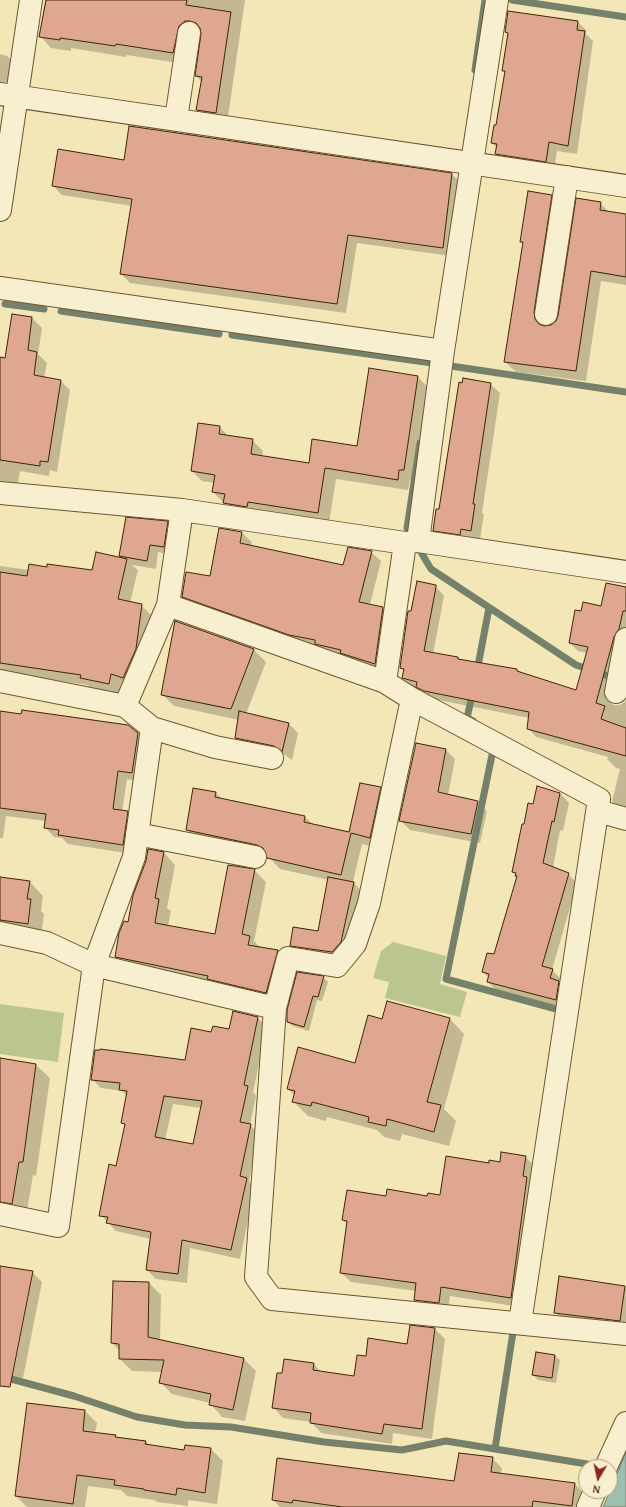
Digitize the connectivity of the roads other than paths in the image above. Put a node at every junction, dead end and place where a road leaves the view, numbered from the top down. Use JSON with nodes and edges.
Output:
{"nodes":[{"id":1,"x":31,"y":0,"type":"edge"},
{"id":2,"x":497,"y":0,"type":"edge"},
{"id":3,"x":189,"y":33,"type":"dead end"},
{"id":4,"x":8,"y":95,"type":"edge"},
{"id":5,"x":176,"y":120,"type":"junction"},
{"id":6,"x":472,"y":163,"type":"junction"},
{"id":7,"x":567,"y":177,"type":"junction"},
{"id":8,"x":626,"y":186,"type":"edge"},
{"id":9,"x":0,"y":210,"type":"edge"},
{"id":10,"x":0,"y":288,"type":"edge"},
{"id":11,"x":546,"y":314,"type":"dead end"},
{"id":12,"x":443,"y":351,"type":"junction"},
{"id":13,"x":0,"y":492,"type":"edge"},
{"id":14,"x":182,"y":510,"type":"junction"},
{"id":15,"x":411,"y":542,"type":"junction"},
{"id":16,"x":626,"y":572,"type":"edge"},
{"id":17,"x":168,"y":605,"type":"junction"},
{"id":18,"x":626,"y":639,"type":"edge"},
{"id":19,"x":0,"y":681,"type":"edge"},
{"id":20,"x":385,"y":682,"type":"junction"},
{"id":21,"x":616,"y":692,"type":"dead end"},
{"id":22,"x":412,"y":699,"type":"junction"},
{"id":23,"x":125,"y":706,"type":"junction"},
{"id":24,"x":152,"y":728,"type":"junction"},
{"id":25,"x":272,"y":758,"type":"dead end"},
{"id":26,"x":598,"y":811,"type":"junction"},
{"id":27,"x":626,"y":819,"type":"edge"},
{"id":28,"x":137,"y":834,"type":"junction"},
{"id":29,"x":255,"y":856,"type":"dead end"},
{"id":30,"x":0,"y":933,"type":"edge"},
{"id":31,"x":94,"y":966,"type":"junction"},
{"id":32,"x":275,"y":1008,"type":"junction"},
{"id":33,"x":0,"y":1214,"type":"edge"},
{"id":34,"x":520,"y":1322,"type":"junction"},
{"id":35,"x":626,"y":1334,"type":"edge"},
{"id":36,"x":626,"y":1423,"type":"edge"},
{"id":37,"x":610,"y":1459,"type":"edge"}],
"edges":[{"from":1,"to":4,"type":"street"},
{"from":2,"to":6,"type":"street"},
{"from":3,"to":5,"type":"street"},
{"from":4,"to":5,"type":"street"},
{"from":4,"to":9,"type":"street"},
{"from":5,"to":6,"type":"street"},
{"from":6,"to":7,"type":"street"},
{"from":6,"to":12,"type":"street"},
{"from":7,"to":8,"type":"street"},
{"from":7,"to":11,"type":"street"},
{"from":10,"to":12,"type":"street"},
{"from":12,"to":15,"type":"street"},
{"from":13,"to":14,"type":"street"},
{"from":14,"to":15,"type":"street"},
{"from":14,"to":17,"type":"street"},
{"from":15,"to":16,"type":"street"},
{"from":15,"to":20,"type":"street"},
{"from":17,"to":20,"type":"street"},
{"from":17,"to":23,"type":"street"},
{"from":18,"to":21,"type":"street"},
{"from":19,"to":23,"type":"street"},
{"from":20,"to":22,"type":"street"},
{"from":22,"to":26,"type":"street"},
{"from":22,"to":32,"type":"street"},
{"from":23,"to":24,"type":"street"},
{"from":24,"to":25,"type":"street"},
{"from":24,"to":28,"type":"street"},
{"from":26,"to":27,"type":"street"},
{"from":26,"to":34,"type":"street"},
{"from":28,"to":29,"type":"street"},
{"from":28,"to":31,"type":"street"},
{"from":30,"to":31,"type":"street"},
{"from":31,"to":32,"type":"street"},
{"from":31,"to":33,"type":"street"},
{"from":32,"to":34,"type":"street"},
{"from":34,"to":35,"type":"street"},
{"from":36,"to":37,"type":"street"}]}
